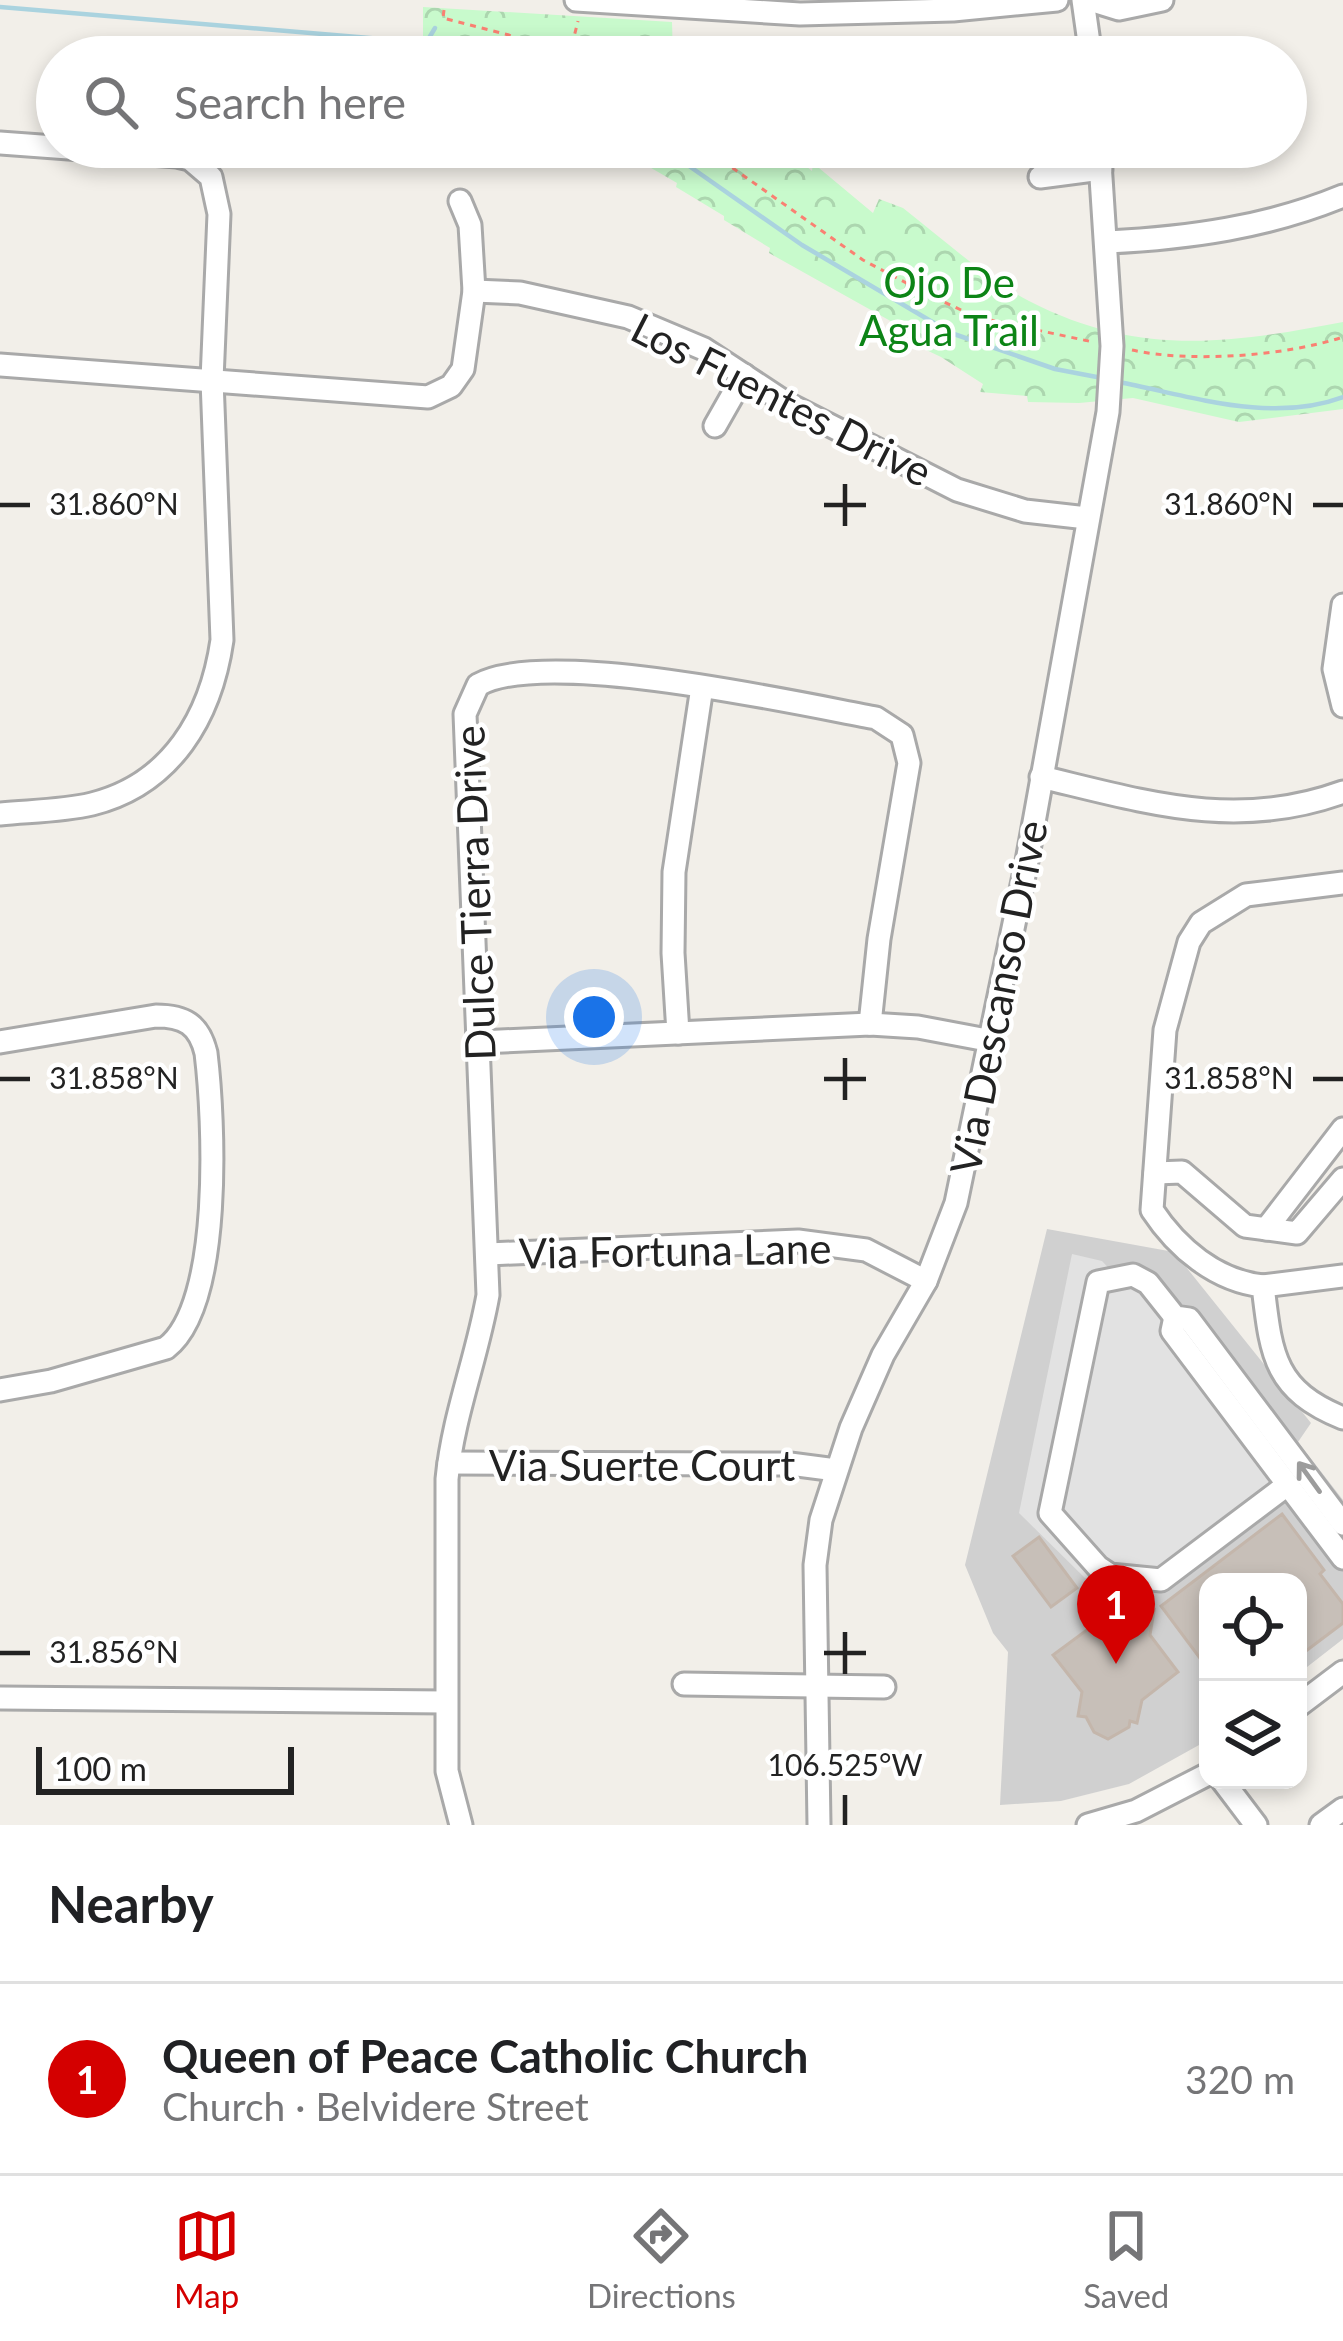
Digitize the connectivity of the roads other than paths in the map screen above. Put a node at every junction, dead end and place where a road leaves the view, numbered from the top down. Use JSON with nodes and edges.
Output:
{"nodes":[{"id":1,"x":1058,"y":0,"type":"edge"},
{"id":2,"x":1086,"y":0,"type":"edge"},
{"id":3,"x":1162,"y":0,"type":"edge"},
{"id":4,"x":800,"y":7,"type":"edge"},
{"id":5,"x":577,"y":11,"type":"edge"},
{"id":6,"x":1089,"y":36,"type":"edge"},
{"id":7,"x":0,"y":143,"type":"edge"},
{"id":8,"x":36,"y":146,"type":"edge"},
{"id":9,"x":202,"y":168,"type":"edge"},
{"id":10,"x":1068,"y":168,"type":"edge"},
{"id":11,"x":1101,"y":168,"type":"edge"},
{"id":12,"x":1040,"y":177,"type":"dead end"},
{"id":13,"x":1343,"y":196,"type":"edge"},
{"id":14,"x":460,"y":201,"type":"dead end"},
{"id":15,"x":1108,"y":242,"type":"junction"},
{"id":16,"x":474,"y":291,"type":"junction"},
{"id":17,"x":0,"y":365,"type":"edge"},
{"id":18,"x":744,"y":375,"type":"junction"},
{"id":19,"x":212,"y":380,"type":"junction"},
{"id":20,"x":715,"y":426,"type":"dead end"},
{"id":21,"x":1088,"y":518,"type":"junction"},
{"id":22,"x":1343,"y":605,"type":"edge"},
{"id":23,"x":702,"y":687,"type":"junction"},
{"id":24,"x":1343,"y":706,"type":"edge"},
{"id":25,"x":1041,"y":777,"type":"junction"},
{"id":26,"x":1343,"y":792,"type":"edge"},
{"id":27,"x":0,"y":814,"type":"edge"},
{"id":28,"x":1343,"y":883,"type":"edge"},
{"id":29,"x":870,"y":1024,"type":"junction"},
{"id":30,"x":678,"y":1034,"type":"junction"},
{"id":31,"x":988,"y":1040,"type":"junction"},
{"id":32,"x":0,"y":1042,"type":"edge"},
{"id":33,"x":480,"y":1042,"type":"junction"},
{"id":34,"x":1343,"y":1129,"type":"edge"},
{"id":35,"x":1155,"y":1173,"type":"junction"},
{"id":36,"x":1343,"y":1179,"type":"edge"},
{"id":37,"x":1266,"y":1229,"type":"junction"},
{"id":38,"x":488,"y":1254,"type":"junction"},
{"id":39,"x":1343,"y":1255,"type":"edge"},
{"id":40,"x":1334,"y":1277,"type":"edge"},
{"id":41,"x":926,"y":1281,"type":"junction"},
{"id":42,"x":1262,"y":1286,"type":"junction"},
{"id":43,"x":0,"y":1390,"type":"edge"},
{"id":44,"x":1343,"y":1418,"type":"edge"},
{"id":45,"x":1265,"y":1438,"type":"junction"},
{"id":46,"x":448,"y":1463,"type":"junction"},
{"id":47,"x":836,"y":1470,"type":"junction"},
{"id":48,"x":1287,"y":1485,"type":"junction"},
{"id":49,"x":1343,"y":1524,"type":"edge"},
{"id":50,"x":1343,"y":1558,"type":"edge"},
{"id":51,"x":1343,"y":1672,"type":"edge"},
{"id":52,"x":684,"y":1684,"type":"dead end"},
{"id":53,"x":815,"y":1686,"type":"junction"},
{"id":54,"x":884,"y":1687,"type":"dead end"},
{"id":55,"x":0,"y":1698,"type":"edge"},
{"id":56,"x":1307,"y":1699,"type":"edge"},
{"id":57,"x":445,"y":1702,"type":"junction"},
{"id":58,"x":1199,"y":1778,"type":"edge"},
{"id":59,"x":1229,"y":1789,"type":"edge"},
{"id":60,"x":1343,"y":1809,"type":"edge"},
{"id":61,"x":461,"y":1825,"type":"edge"},
{"id":62,"x":819,"y":1825,"type":"edge"},
{"id":63,"x":1088,"y":1825,"type":"edge"},
{"id":64,"x":1256,"y":1825,"type":"edge"},
{"id":65,"x":1321,"y":1825,"type":"edge"}],
"edges":[{"from":1,"to":4,"type":"street"},
{"from":2,"to":3,"type":"street"},
{"from":2,"to":6,"type":"street"},
{"from":4,"to":5,"type":"street"},
{"from":7,"to":8,"type":"street"},
{"from":9,"to":19,"type":"street"},
{"from":10,"to":12,"type":"street"},
{"from":11,"to":15,"type":"street","name":"Via Descanso Drive"},
{"from":13,"to":15,"type":"street"},
{"from":14,"to":16,"type":"street"},
{"from":15,"to":21,"type":"street","name":"Via Descanso Drive"},
{"from":16,"to":18,"type":"street","name":"Los Fuentes Drive"},
{"from":16,"to":19,"type":"street"},
{"from":17,"to":19,"type":"street"},
{"from":18,"to":20,"type":"street"},
{"from":18,"to":21,"type":"street","name":"Los Fuentes Drive"},
{"from":19,"to":27,"type":"street"},
{"from":21,"to":25,"type":"street","name":"Via Descanso Drive"},
{"from":22,"to":24,"type":"street"},
{"from":23,"to":29,"type":"street","name":"Dulce Tierra Drive"},
{"from":23,"to":30,"type":"street"},
{"from":23,"to":33,"type":"street","name":"Dulce Tierra Drive"},
{"from":25,"to":26,"type":"street"},
{"from":25,"to":31,"type":"street","name":"Via Descanso Drive"},
{"from":28,"to":35,"type":"street"},
{"from":29,"to":30,"type":"street"},
{"from":29,"to":31,"type":"street"},
{"from":30,"to":33,"type":"street"},
{"from":31,"to":41,"type":"street","name":"Via Descanso Drive"},
{"from":32,"to":43,"type":"street"},
{"from":33,"to":38,"type":"street","name":"Dulce Tierra Drive"},
{"from":34,"to":37,"type":"street"},
{"from":35,"to":37,"type":"street"},
{"from":35,"to":42,"type":"street"},
{"from":36,"to":37,"type":"street"},
{"from":38,"to":41,"type":"street","name":"Via Fortuna Lane"},
{"from":38,"to":46,"type":"street","name":"Dulce Tierra Drive"},
{"from":39,"to":40,"type":"street"},
{"from":40,"to":42,"type":"street"},
{"from":41,"to":47,"type":"street","name":"Via Descanso Drive"},
{"from":42,"to":44,"type":"street"},
{"from":45,"to":48,"type":"street"},
{"from":45,"to":48,"type":"street"},
{"from":49,"to":45,"type":"street","one_way":true},
{"from":46,"to":47,"type":"street","name":"Via Suerte Court"},
{"from":46,"to":57,"type":"street","name":"Dulce Tierra Drive"},
{"from":47,"to":53,"type":"street","name":"Via Descanso Drive"},
{"from":48,"to":50,"type":"street"},
{"from":51,"to":56,"type":"street"},
{"from":52,"to":53,"type":"street"},
{"from":53,"to":54,"type":"street"},
{"from":53,"to":62,"type":"street","name":"Via Descanso Drive"},
{"from":55,"to":57,"type":"street"},
{"from":57,"to":61,"type":"street","name":"Dulce Tierra Drive"},
{"from":58,"to":63,"type":"street"},
{"from":59,"to":64,"type":"street"},
{"from":60,"to":65,"type":"street"}]}
